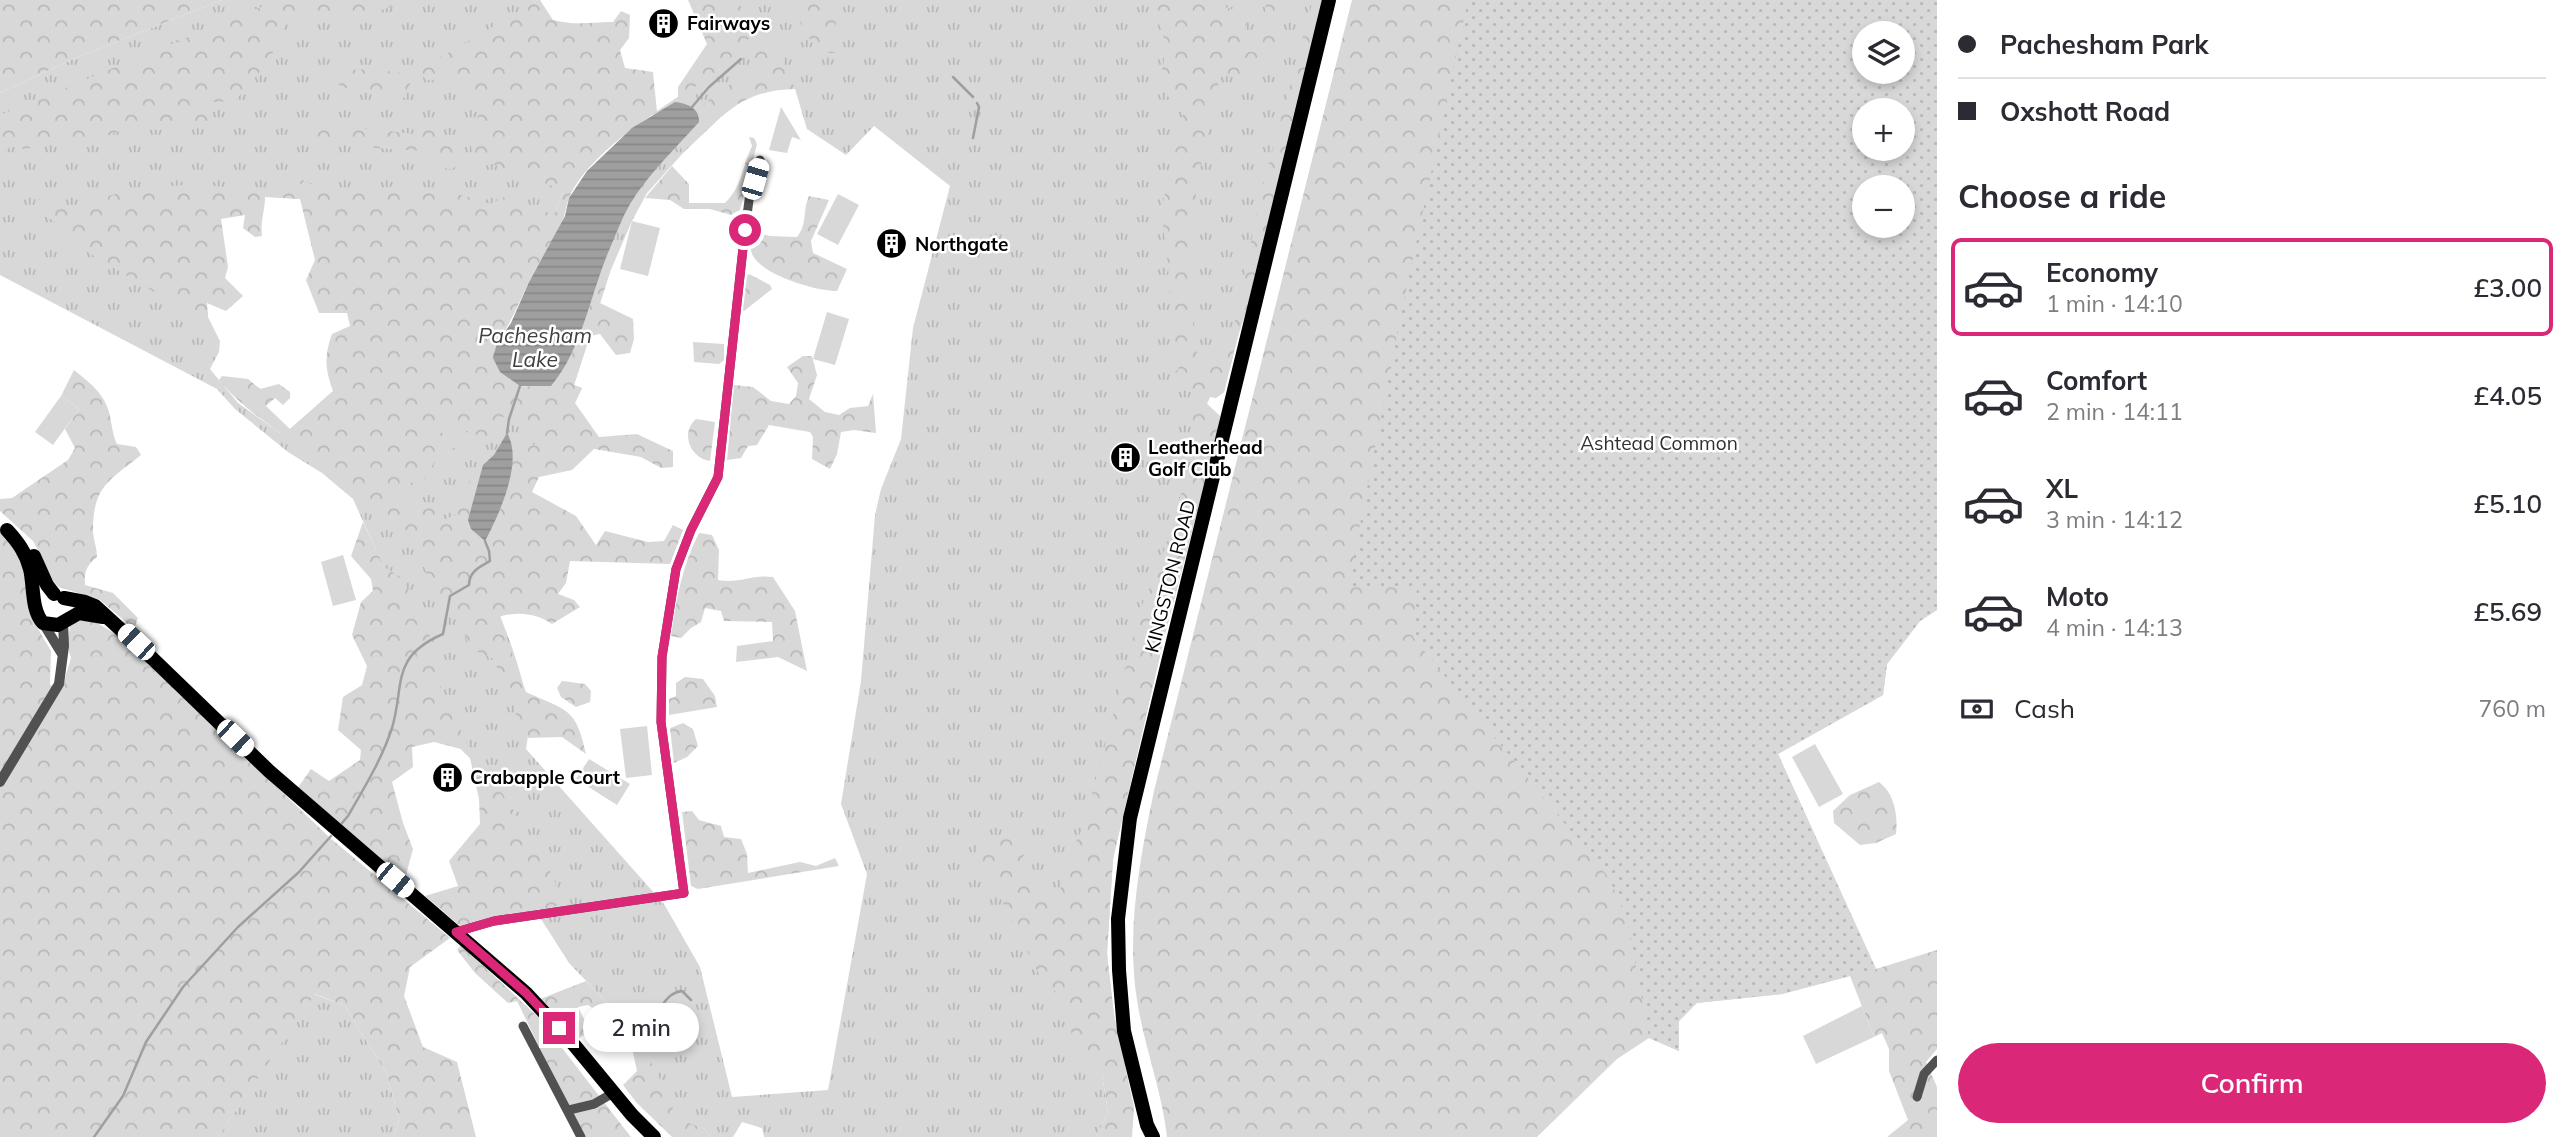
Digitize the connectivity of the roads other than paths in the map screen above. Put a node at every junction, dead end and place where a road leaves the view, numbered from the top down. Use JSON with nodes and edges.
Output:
{"nodes":[{"id":1,"x":1329,"y":0,"type":"edge"},
{"id":2,"x":760,"y":160,"type":"dead end"},
{"id":3,"x":4,"y":527,"type":"edge"},
{"id":4,"x":59,"y":596,"type":"junction"},
{"id":5,"x":37,"y":608,"type":"junction"},
{"id":6,"x":107,"y":618,"type":"junction"},
{"id":7,"x":64,"y":621,"type":"junction"},
{"id":8,"x":43,"y":623,"type":"junction"},
{"id":9,"x":62,"y":653,"type":"junction"},
{"id":10,"x":0,"y":782,"type":"edge"},
{"id":11,"x":456,"y":932,"type":"junction"},
{"id":12,"x":523,"y":1026,"type":"dead end"},
{"id":13,"x":1937,"y":1060,"type":"edge"},
{"id":14,"x":613,"y":1093,"type":"junction"},
{"id":15,"x":1917,"y":1097,"type":"dead end"},
{"id":16,"x":569,"y":1110,"type":"junction"},
{"id":17,"x":1148,"y":1133,"type":"edge"},
{"id":18,"x":581,"y":1137,"type":"edge"},
{"id":19,"x":654,"y":1137,"type":"edge"}],
"edges":[{"from":1,"to":17,"type":"main road","name":"KINGSTON ROAD"},
{"from":2,"to":11,"type":"street"},
{"from":3,"to":4,"type":"main road"},
{"from":3,"to":5,"type":"main road"},
{"from":4,"to":5,"type":"main road"},
{"from":4,"to":6,"type":"main road"},
{"from":4,"to":7,"type":"main road"},
{"from":5,"to":8,"type":"main road"},
{"from":6,"to":7,"type":"main road"},
{"from":6,"to":11,"type":"main road"},
{"from":7,"to":8,"type":"main road"},
{"from":7,"to":9,"type":"street"},
{"from":8,"to":9,"type":"street"},
{"from":9,"to":10,"type":"street"},
{"from":11,"to":14,"type":"main road"},
{"from":12,"to":16,"type":"street"},
{"from":13,"to":15,"type":"street"},
{"from":14,"to":16,"type":"street"},
{"from":14,"to":19,"type":"main road"},
{"from":16,"to":18,"type":"street"}]}
